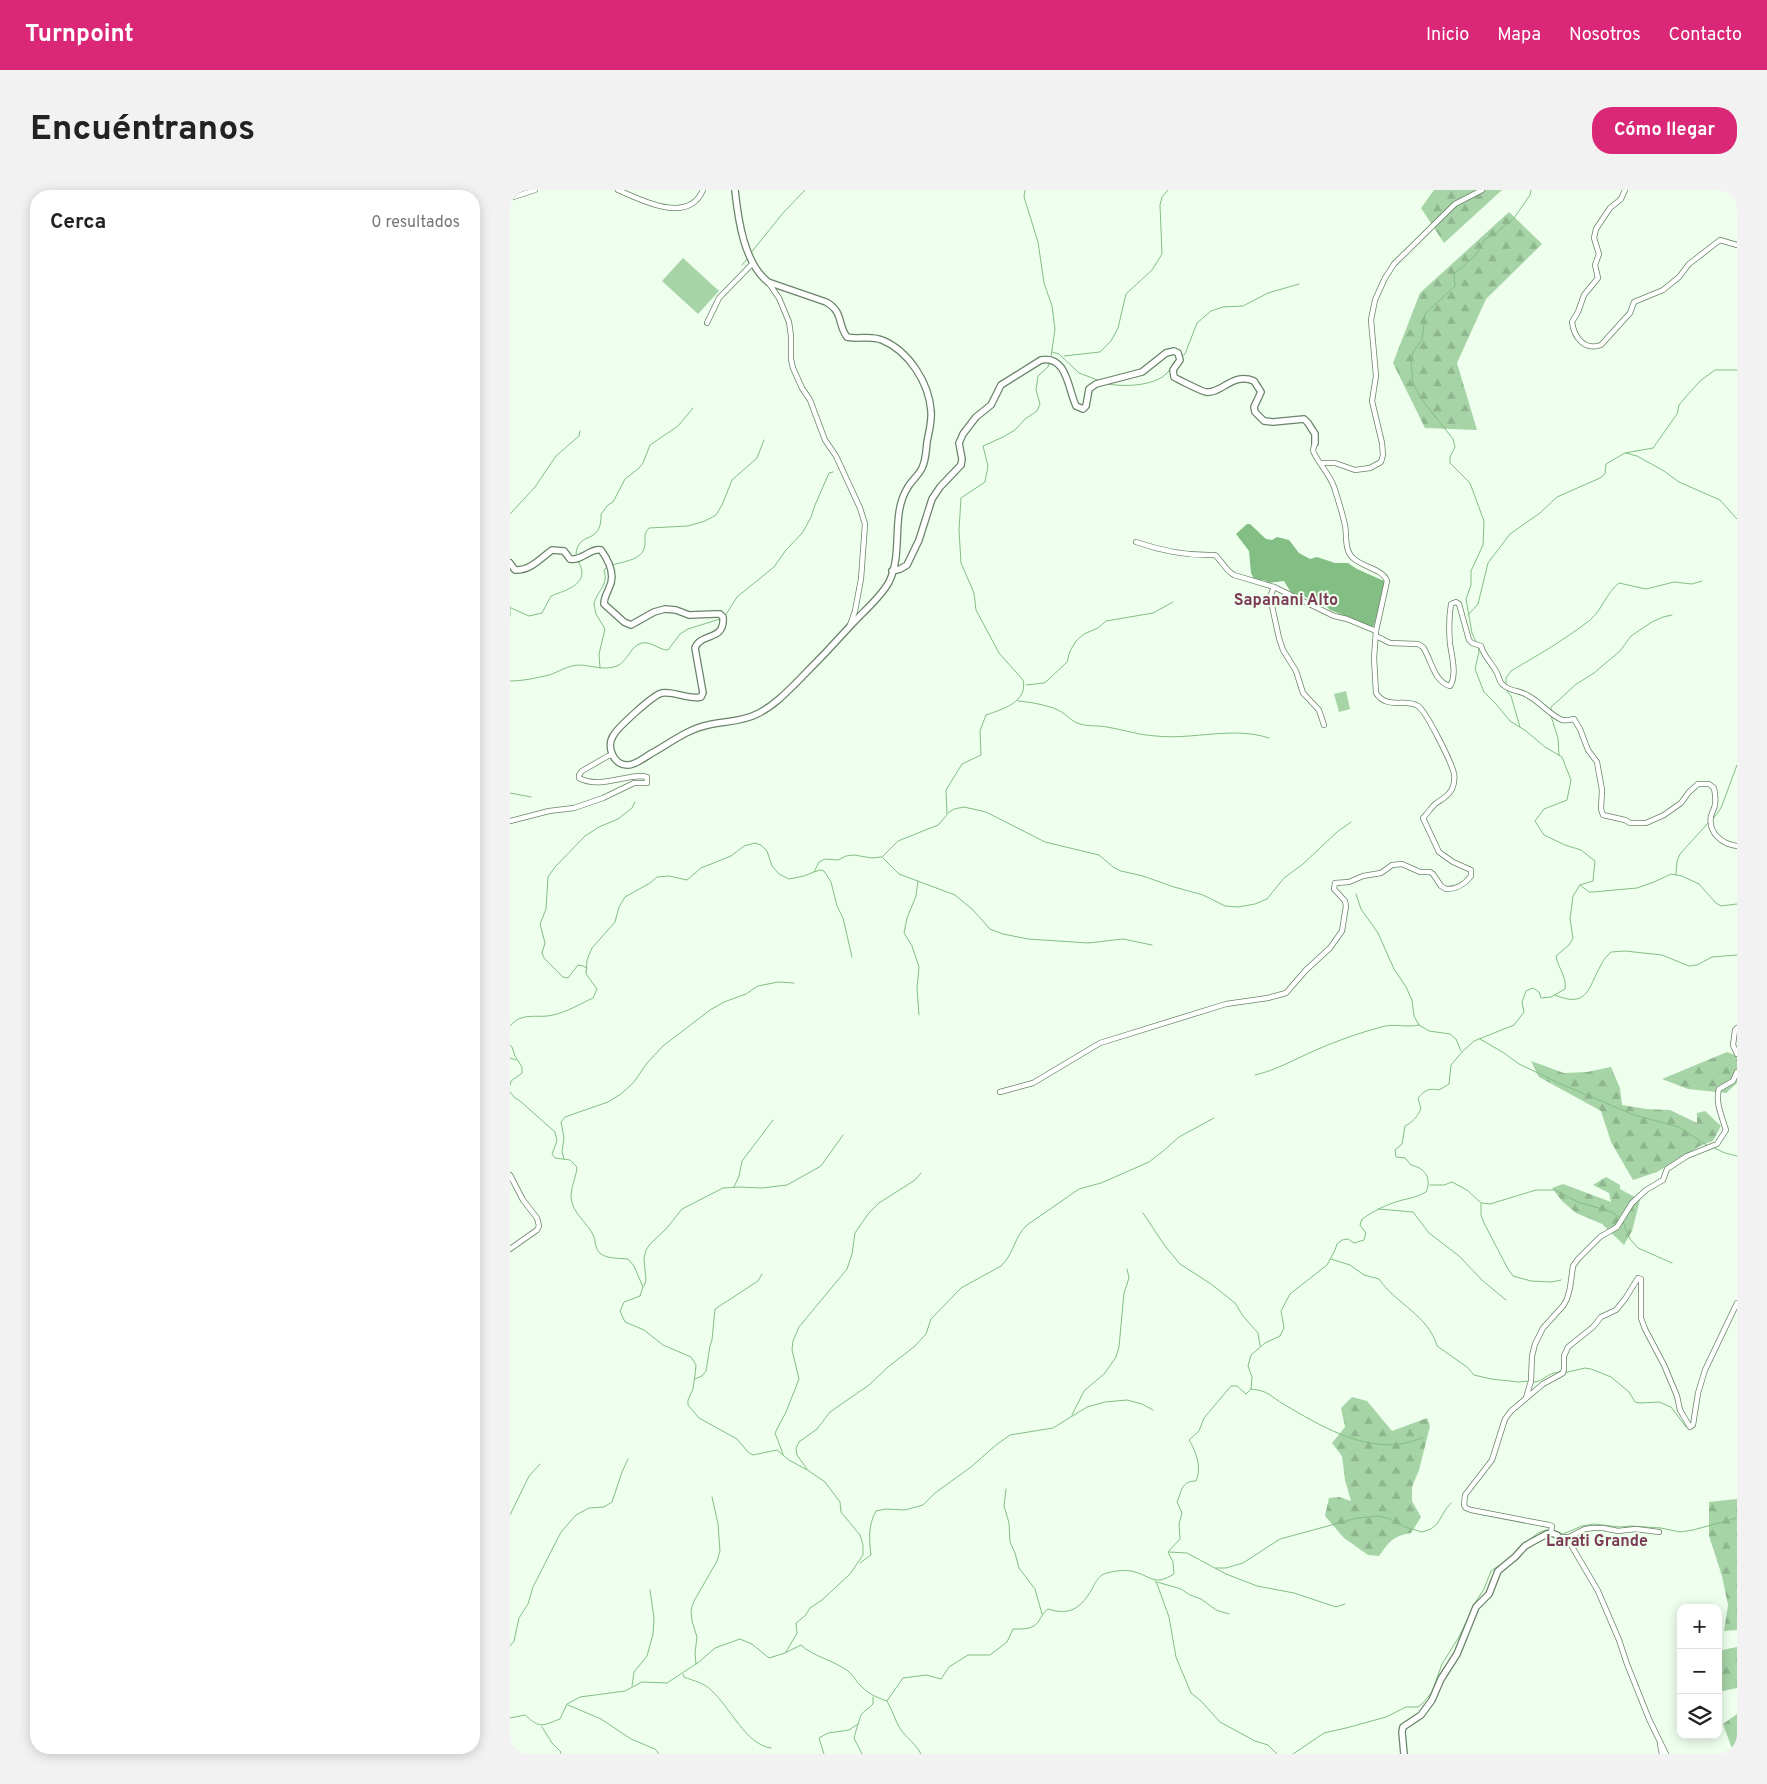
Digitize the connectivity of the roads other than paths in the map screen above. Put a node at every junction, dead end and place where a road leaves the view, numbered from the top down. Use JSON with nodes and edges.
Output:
{"nodes":[{"id":1,"x":535,"y":190,"type":"edge"},
{"id":2,"x":618,"y":190,"type":"edge"},
{"id":3,"x":703,"y":190,"type":"edge"},
{"id":4,"x":735,"y":190,"type":"edge"},
{"id":5,"x":1482,"y":190,"type":"edge"},
{"id":6,"x":1625,"y":190,"type":"edge"},
{"id":7,"x":510,"y":198,"type":"edge"},
{"id":8,"x":1737,"y":245,"type":"edge"},
{"id":9,"x":753,"y":263,"type":"junction"},
{"id":10,"x":768,"y":282,"type":"junction"},
{"id":11,"x":707,"y":323,"type":"dead end"},
{"id":12,"x":1315,"y":443,"type":"joint"},
{"id":13,"x":1321,"y":463,"type":"junction"},
{"id":14,"x":1136,"y":542,"type":"dead end"},
{"id":15,"x":510,"y":562,"type":"edge"},
{"id":16,"x":892,"y":571,"type":"junction"},
{"id":17,"x":1274,"y":587,"type":"junction"},
{"id":18,"x":850,"y":627,"type":"junction"},
{"id":19,"x":1376,"y":634,"type":"junction"},
{"id":20,"x":1324,"y":725,"type":"dead end"},
{"id":21,"x":612,"y":755,"type":"junction"},
{"id":22,"x":510,"y":821,"type":"edge"},
{"id":23,"x":1737,"y":846,"type":"edge"},
{"id":24,"x":1737,"y":1028,"type":"edge"},
{"id":25,"x":1737,"y":1054,"type":"edge"},
{"id":26,"x":1737,"y":1072,"type":"edge"},
{"id":27,"x":1000,"y":1092,"type":"dead end"},
{"id":28,"x":510,"y":1175,"type":"edge"},
{"id":29,"x":510,"y":1249,"type":"edge"},
{"id":30,"x":1737,"y":1303,"type":"edge"},
{"id":31,"x":1526,"y":1398,"type":"junction"},
{"id":32,"x":1659,"y":1532,"type":"dead end"},
{"id":33,"x":1556,"y":1535,"type":"junction"},
{"id":34,"x":1660,"y":1740,"type":"junction"},
{"id":35,"x":1404,"y":1754,"type":"edge"},
{"id":36,"x":1662,"y":1754,"type":"edge"},
{"id":37,"x":1666,"y":1754,"type":"edge"}],
"edges":[{"from":1,"to":7,"type":"street"},
{"from":2,"to":3,"type":"street"},
{"from":4,"to":9,"type":"street"},
{"from":5,"to":13,"type":"street"},
{"from":6,"to":8,"type":"street"},
{"from":9,"to":10,"type":"street"},
{"from":9,"to":11,"type":"street"},
{"from":10,"to":16,"type":"street"},
{"from":10,"to":18,"type":"street"},
{"from":12,"to":13,"type":"street"},
{"from":12,"to":16,"type":"street"},
{"from":13,"to":19,"type":"street"},
{"from":14,"to":17,"type":"street"},
{"from":15,"to":21,"type":"street"},
{"from":16,"to":18,"type":"street"},
{"from":17,"to":19,"type":"street"},
{"from":17,"to":20,"type":"street"},
{"from":18,"to":21,"type":"street"},
{"from":19,"to":23,"type":"street"},
{"from":19,"to":27,"type":"street"},
{"from":21,"to":22,"type":"street"},
{"from":24,"to":25,"type":"street"},
{"from":26,"to":31,"type":"street"},
{"from":28,"to":29,"type":"street"},
{"from":30,"to":31,"type":"street"},
{"from":31,"to":33,"type":"street"},
{"from":32,"to":33,"type":"street"},
{"from":33,"to":34,"type":"street"},
{"from":33,"to":35,"type":"street"},
{"from":34,"to":36,"type":"street"},
{"from":34,"to":37,"type":"street"}]}
